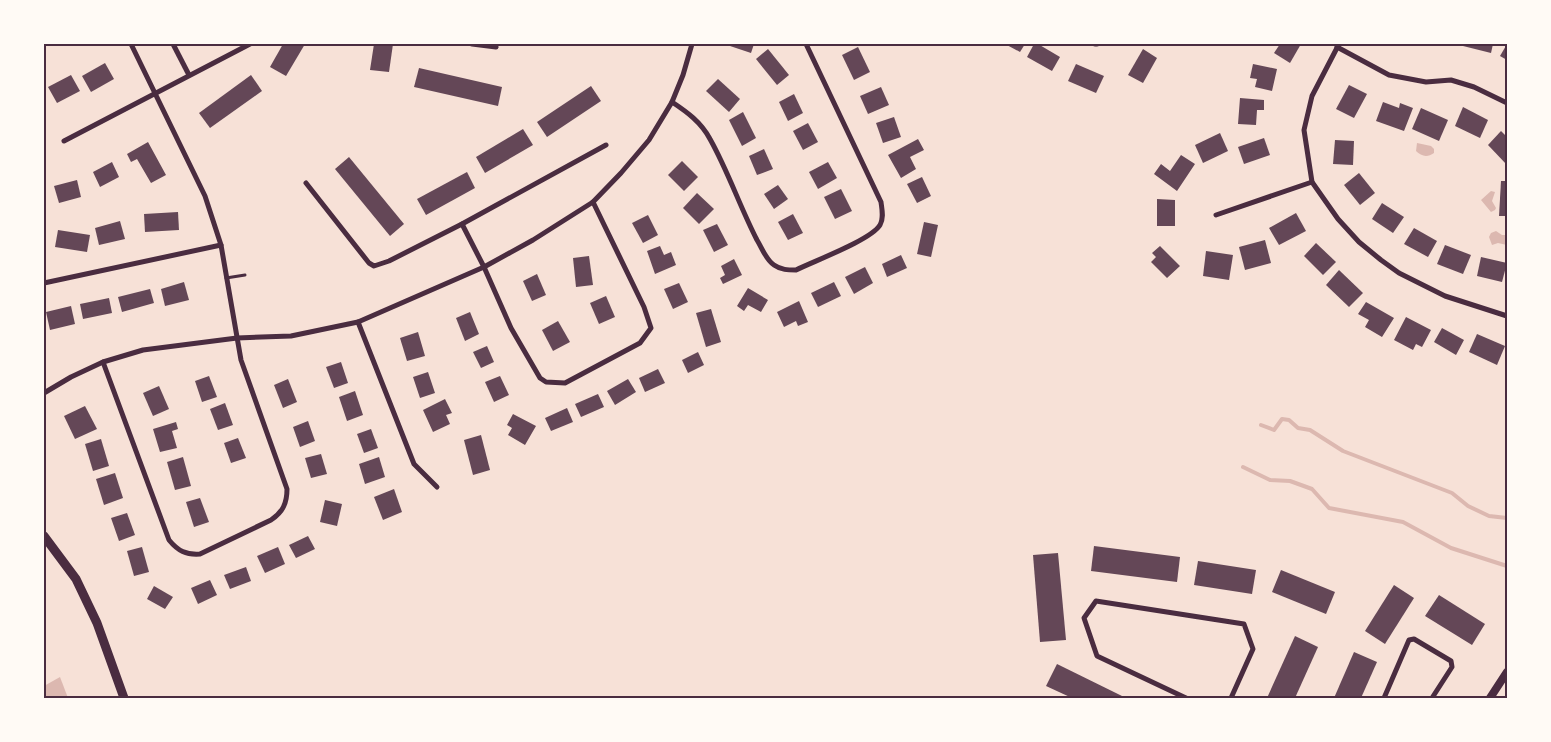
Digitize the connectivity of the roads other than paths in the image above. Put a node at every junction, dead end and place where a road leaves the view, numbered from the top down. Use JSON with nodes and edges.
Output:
{"nodes":[{"id":1,"x":131,"y":44,"type":"edge"},
{"id":2,"x":173,"y":44,"type":"edge"},
{"id":3,"x":250,"y":44,"type":"edge"},
{"id":4,"x":472,"y":44,"type":"edge"},
{"id":5,"x":692,"y":44,"type":"edge"},
{"id":6,"x":806,"y":44,"type":"edge"},
{"id":7,"x":1338,"y":45,"type":"edge"},
{"id":8,"x":496,"y":47,"type":"dead end"},
{"id":9,"x":189,"y":75,"type":"junction"},
{"id":10,"x":155,"y":93,"type":"junction"},
{"id":11,"x":672,"y":102,"type":"junction"},
{"id":12,"x":1507,"y":103,"type":"edge"},
{"id":13,"x":64,"y":141,"type":"dead end"},
{"id":14,"x":606,"y":145,"type":"dead end"},
{"id":15,"x":1312,"y":182,"type":"junction"},
{"id":16,"x":306,"y":183,"type":"dead end"},
{"id":17,"x":593,"y":202,"type":"junction"},
{"id":18,"x":1216,"y":215,"type":"dead end"},
{"id":19,"x":462,"y":224,"type":"junction"},
{"id":20,"x":221,"y":245,"type":"junction"},
{"id":21,"x":484,"y":267,"type":"junction"},
{"id":22,"x":245,"y":275,"type":"dead end"},
{"id":23,"x":226,"y":278,"type":"junction"},
{"id":24,"x":44,"y":283,"type":"edge"},
{"id":25,"x":1507,"y":316,"type":"edge"},
{"id":26,"x":358,"y":322,"type":"junction"},
{"id":27,"x":237,"y":338,"type":"junction"},
{"id":28,"x":103,"y":362,"type":"junction"},
{"id":29,"x":44,"y":393,"type":"edge"},
{"id":30,"x":437,"y":487,"type":"dead end"},
{"id":31,"x":44,"y":536,"type":"edge"},
{"id":32,"x":1507,"y":672,"type":"edge"},
{"id":33,"x":124,"y":698,"type":"edge"},
{"id":34,"x":1186,"y":698,"type":"edge"},
{"id":35,"x":1231,"y":698,"type":"edge"},
{"id":36,"x":1384,"y":698,"type":"edge"},
{"id":37,"x":1432,"y":698,"type":"edge"},
{"id":38,"x":1490,"y":698,"type":"edge"}],
"edges":[{"from":1,"to":10,"type":"street"},
{"from":2,"to":9,"type":"street"},
{"from":3,"to":9,"type":"street"},
{"from":4,"to":8,"type":"street"},
{"from":5,"to":11,"type":"street"},
{"from":6,"to":11,"type":"street"},
{"from":7,"to":12,"type":"street"},
{"from":7,"to":15,"type":"street"},
{"from":9,"to":10,"type":"street"},
{"from":10,"to":13,"type":"street"},
{"from":10,"to":20,"type":"street"},
{"from":11,"to":17,"type":"street"},
{"from":14,"to":19,"type":"street"},
{"from":15,"to":18,"type":"street"},
{"from":15,"to":25,"type":"street"},
{"from":16,"to":19,"type":"street"},
{"from":17,"to":21,"type":"street"},
{"from":17,"to":21,"type":"street"},
{"from":19,"to":21,"type":"street"},
{"from":20,"to":23,"type":"street"},
{"from":20,"to":24,"type":"street"},
{"from":21,"to":26,"type":"street"},
{"from":22,"to":23,"type":"lane"},
{"from":23,"to":27,"type":"street"},
{"from":26,"to":27,"type":"street"},
{"from":26,"to":30,"type":"street"},
{"from":27,"to":28,"type":"street"},
{"from":27,"to":28,"type":"street"},
{"from":28,"to":29,"type":"street"},
{"from":31,"to":33,"type":"main road"},
{"from":32,"to":38,"type":"street"},
{"from":34,"to":35,"type":"street"},
{"from":36,"to":37,"type":"street"}]}
